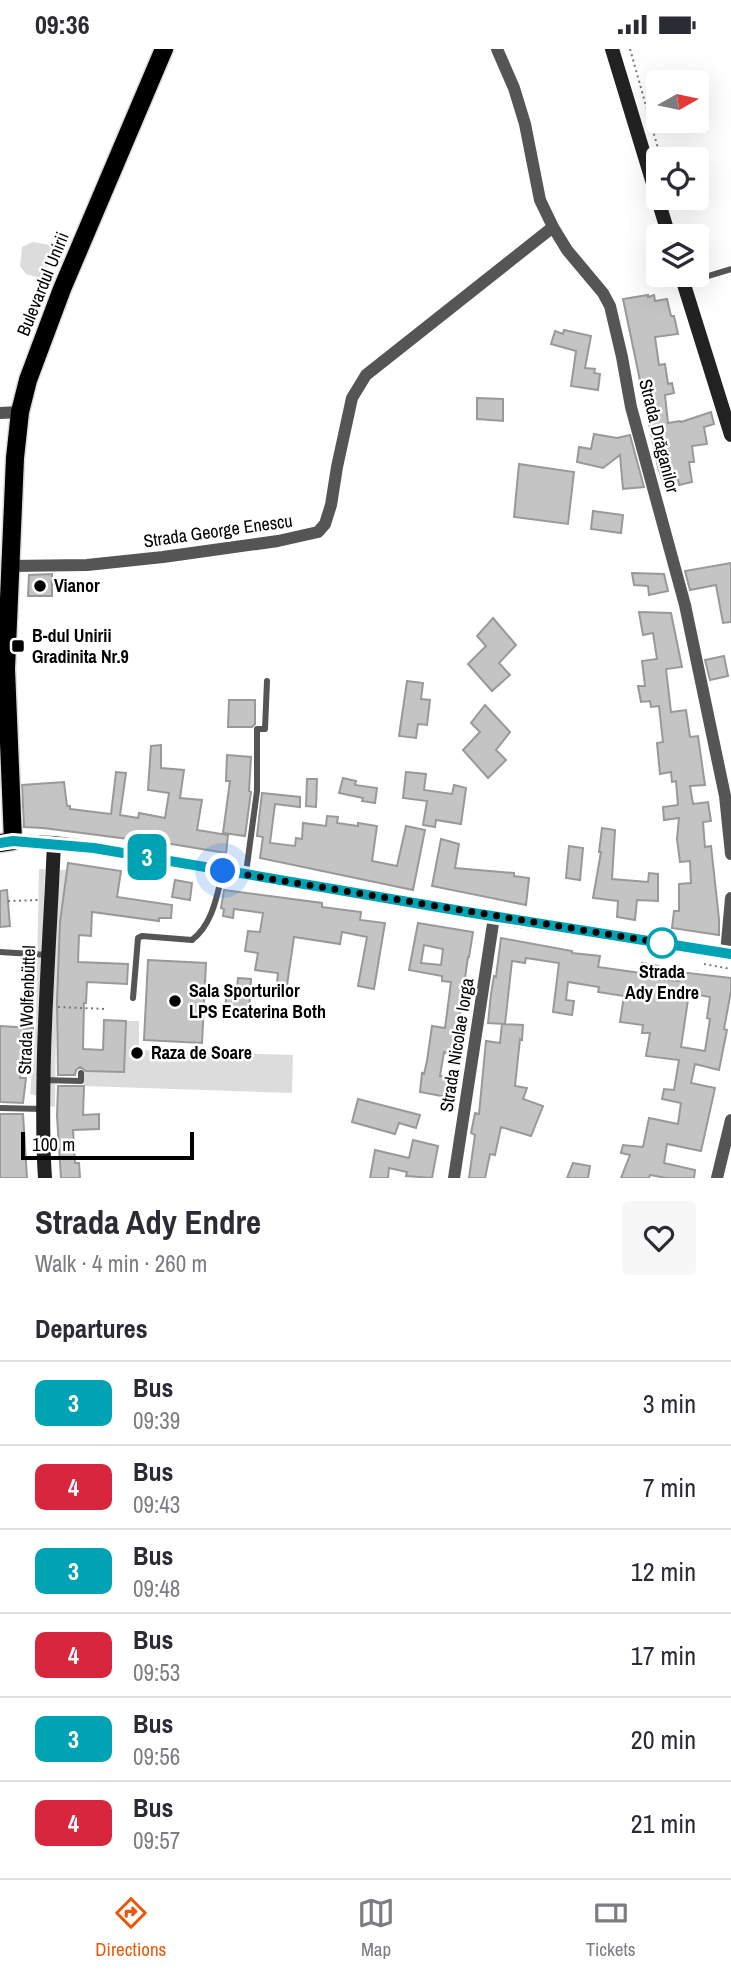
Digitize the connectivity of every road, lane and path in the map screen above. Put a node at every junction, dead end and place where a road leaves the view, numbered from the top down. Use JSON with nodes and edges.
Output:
{"nodes":[{"id":1,"x":164,"y":49,"type":"edge"},
{"id":2,"x":497,"y":49,"type":"edge"},
{"id":3,"x":612,"y":49,"type":"edge"},
{"id":4,"x":630,"y":49,"type":"edge"},
{"id":5,"x":658,"y":147,"type":"edge"},
{"id":6,"x":665,"y":224,"type":"edge"},
{"id":7,"x":553,"y":227,"type":"junction"},
{"id":8,"x":731,"y":269,"type":"edge"},
{"id":9,"x":709,"y":273,"type":"edge"},
{"id":10,"x":685,"y":287,"type":"edge"},
{"id":11,"x":20,"y":412,"type":"junction"},
{"id":12,"x":0,"y":413,"type":"edge"},
{"id":13,"x":731,"y":435,"type":"edge"},
{"id":14,"x":10,"y":566,"type":"junction"},
{"id":15,"x":267,"y":681,"type":"dead end"},
{"id":16,"x":6,"y":842,"type":"edge"},
{"id":17,"x":54,"y":843,"type":"junction"},
{"id":18,"x":731,"y":854,"type":"edge"},
{"id":19,"x":223,"y":871,"type":"junction"},
{"id":20,"x":246,"y":875,"type":"junction"},
{"id":21,"x":731,"y":898,"type":"edge"},
{"id":22,"x":51,"y":900,"type":"junction"},
{"id":23,"x":8,"y":901,"type":"dead end"},
{"id":24,"x":494,"y":917,"type":"junction"},
{"id":25,"x":0,"y":952,"type":"edge"},
{"id":26,"x":729,"y":953,"type":"edge"},
{"id":27,"x":48,"y":955,"type":"junction"},
{"id":28,"x":133,"y":998,"type":"dead end"},
{"id":29,"x":45,"y":1006,"type":"junction"},
{"id":30,"x":106,"y":1009,"type":"dead end"},
{"id":31,"x":81,"y":1073,"type":"dead end"},
{"id":32,"x":43,"y":1080,"type":"junction"},
{"id":33,"x":0,"y":1108,"type":"edge"},
{"id":34,"x":43,"y":1109,"type":"junction"},
{"id":35,"x":731,"y":1120,"type":"edge"},
{"id":36,"x":45,"y":1178,"type":"edge"},
{"id":37,"x":454,"y":1178,"type":"edge"},
{"id":38,"x":717,"y":1178,"type":"edge"}],
"edges":[{"from":1,"to":11,"type":"main road","name":"Bulevardul Unirii"},
{"from":2,"to":7,"type":"street","name":"Strada Drăganilor"},
{"from":3,"to":6,"type":"main road"},
{"from":4,"to":5,"type":"path"},
{"from":7,"to":14,"type":"street","name":"Strada George Enescu"},
{"from":7,"to":18,"type":"street","name":"Strada Drăganilor"},
{"from":8,"to":9,"type":"lane"},
{"from":10,"to":13,"type":"main road"},
{"from":11,"to":12,"type":"street"},
{"from":11,"to":14,"type":"main road","name":"Bulevardul Unirii"},
{"from":14,"to":16,"type":"main road","name":"Bulevardul Unirii"},
{"from":15,"to":20,"type":"lane"},
{"from":16,"to":17,"type":"main road"},
{"from":17,"to":19,"type":"main road"},
{"from":17,"to":22,"type":"main road","name":"Strada Wolfenbüttel"},
{"from":19,"to":20,"type":"main road"},
{"from":19,"to":28,"type":"lane"},
{"from":20,"to":24,"type":"main road"},
{"from":21,"to":26,"type":"street"},
{"from":22,"to":23,"type":"path"},
{"from":22,"to":27,"type":"main road","name":"Strada Wolfenbüttel"},
{"from":24,"to":26,"type":"main road"},
{"from":24,"to":37,"type":"street","name":"Strada Nicolae Iorga"},
{"from":25,"to":27,"type":"lane"},
{"from":27,"to":29,"type":"main road","name":"Strada Wolfenbüttel"},
{"from":29,"to":30,"type":"path"},
{"from":29,"to":32,"type":"main road","name":"Strada Wolfenbüttel"},
{"from":31,"to":32,"type":"lane"},
{"from":32,"to":34,"type":"main road","name":"Strada Wolfenbüttel"},
{"from":33,"to":34,"type":"lane"},
{"from":34,"to":36,"type":"main road","name":"Strada Wolfenbüttel"},
{"from":35,"to":38,"type":"street"}]}
